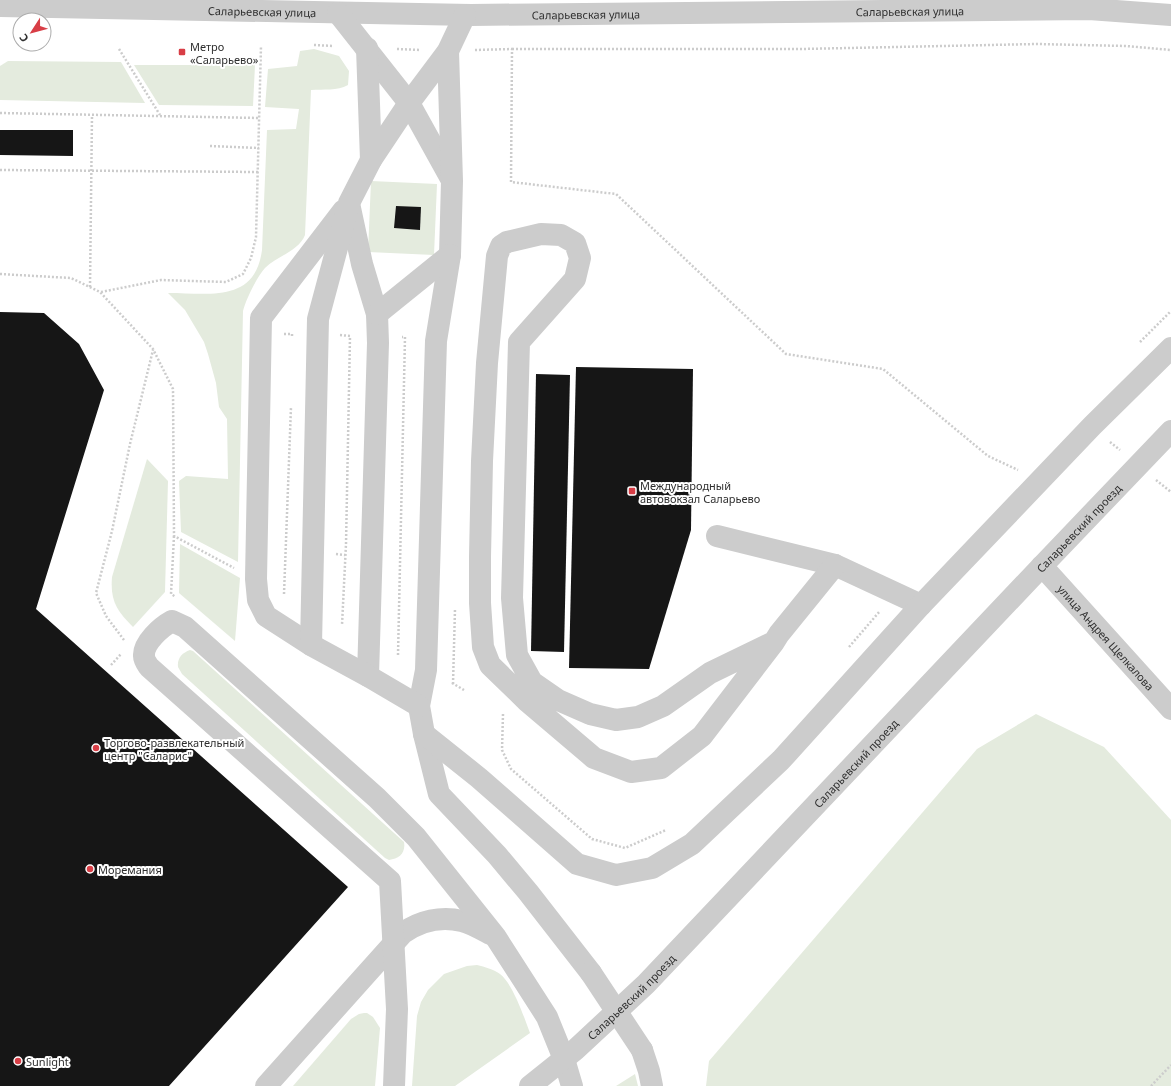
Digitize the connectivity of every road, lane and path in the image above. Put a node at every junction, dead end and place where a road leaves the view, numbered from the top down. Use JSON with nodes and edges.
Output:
{"nodes":[{"id":1,"x":490,"y":0,"type":"edge"},
{"id":2,"x":758,"y":0,"type":"edge"},
{"id":3,"x":100,"y":3,"type":"edge"},
{"id":4,"x":0,"y":6,"type":"edge"},
{"id":5,"x":338,"y":13,"type":"junction"},
{"id":6,"x":800,"y":13,"type":"junction"},
{"id":7,"x":468,"y":15,"type":"junction"},
{"id":8,"x":1171,"y":15,"type":"edge"},
{"id":9,"x":314,"y":45,"type":"dead end"},
{"id":10,"x":261,"y":46,"type":"dead end"},
{"id":11,"x":367,"y":48,"type":"junction"},
{"id":12,"x":119,"y":49,"type":"dead end"},
{"id":13,"x":512,"y":49,"type":"junction"},
{"id":14,"x":1171,"y":50,"type":"edge"},
{"id":15,"x":448,"y":51,"type":"junction"},
{"id":16,"x":409,"y":103,"type":"junction"},
{"id":17,"x":0,"y":113,"type":"edge"},
{"id":18,"x":92,"y":114,"type":"junction"},
{"id":19,"x":160,"y":116,"type":"junction"},
{"id":20,"x":260,"y":118,"type":"junction"},
{"id":21,"x":210,"y":146,"type":"dead end"},
{"id":22,"x":259,"y":148,"type":"junction"},
{"id":23,"x":370,"y":160,"type":"junction"},
{"id":24,"x":0,"y":170,"type":"edge"},
{"id":25,"x":92,"y":170,"type":"junction"},
{"id":26,"x":258,"y":172,"type":"junction"},
{"id":27,"x":452,"y":181,"type":"junction"},
{"id":28,"x":349,"y":203,"type":"junction"},
{"id":29,"x":450,"y":255,"type":"junction"},
{"id":30,"x":0,"y":274,"type":"edge"},
{"id":31,"x":90,"y":287,"type":"junction"},
{"id":32,"x":100,"y":292,"type":"junction"},
{"id":33,"x":378,"y":314,"type":"junction"},
{"id":34,"x":350,"y":342,"type":"dead end"},
{"id":35,"x":405,"y":345,"type":"dead end"},
{"id":36,"x":1171,"y":348,"type":"edge"},
{"id":37,"x":153,"y":349,"type":"junction"},
{"id":38,"x":1171,"y":431,"type":"edge"},
{"id":39,"x":290,"y":439,"type":"dead end"},
{"id":40,"x":1022,"y":465,"type":"dead end"},
{"id":41,"x":174,"y":536,"type":"junction"},
{"id":42,"x":717,"y":536,"type":"dead end"},
{"id":43,"x":835,"y":564,"type":"junction"},
{"id":44,"x":1042,"y":566,"type":"junction"},
{"id":45,"x":238,"y":570,"type":"dead end"},
{"id":46,"x":278,"y":591,"type":"dead end"},
{"id":47,"x":284,"y":594,"type":"junction"},
{"id":48,"x":290,"y":597,"type":"dead end"},
{"id":49,"x":177,"y":598,"type":"dead end"},
{"id":50,"x":455,"y":605,"type":"dead end"},
{"id":51,"x":921,"y":605,"type":"junction"},
{"id":52,"x":336,"y":621,"type":"dead end"},
{"id":53,"x":774,"y":642,"type":"junction"},
{"id":54,"x":128,"y":645,"type":"dead end"},
{"id":55,"x":311,"y":645,"type":"junction"},
{"id":56,"x":391,"y":651,"type":"dead end"},
{"id":57,"x":398,"y":655,"type":"junction"},
{"id":58,"x":405,"y":658,"type":"dead end"},
{"id":59,"x":368,"y":676,"type":"junction"},
{"id":60,"x":447,"y":681,"type":"dead end"},
{"id":61,"x":453,"y":684,"type":"junction"},
{"id":62,"x":464,"y":690,"type":"dead end"},
{"id":63,"x":419,"y":706,"type":"junction"},
{"id":64,"x":1171,"y":709,"type":"edge"},
{"id":65,"x":424,"y":734,"type":"junction"},
{"id":66,"x":495,"y":936,"type":"junction"},
{"id":67,"x":393,"y":945,"type":"junction"},
{"id":68,"x":564,"y":1059,"type":"junction"},
{"id":69,"x":1171,"y":1065,"type":"edge"},
{"id":70,"x":266,"y":1086,"type":"edge"},
{"id":71,"x":394,"y":1086,"type":"edge"},
{"id":72,"x":530,"y":1086,"type":"edge"},
{"id":73,"x":572,"y":1086,"type":"edge"},
{"id":74,"x":652,"y":1086,"type":"edge"},
{"id":75,"x":1151,"y":1086,"type":"edge"}],
"edges":[{"from":1,"to":7,"type":"street"},
{"from":2,"to":6,"type":"street"},
{"from":3,"to":4,"type":"street","name":"Саларьевская улица"},
{"from":3,"to":5,"type":"street","name":"Саларьевская улица"},
{"from":5,"to":7,"type":"street","name":"Саларьевская улица"},
{"from":5,"to":11,"type":"street"},
{"from":6,"to":7,"type":"street","name":"Саларьевская улица"},
{"from":6,"to":8,"type":"street","name":"Саларьевская улица"},
{"from":7,"to":15,"type":"street"},
{"from":9,"to":11,"type":"path"},
{"from":10,"to":20,"type":"path"},
{"from":11,"to":15,"type":"path"},
{"from":11,"to":16,"type":"street"},
{"from":11,"to":23,"type":"street"},
{"from":12,"to":19,"type":"path"},
{"from":13,"to":14,"type":"path"},
{"from":13,"to":15,"type":"path"},
{"from":13,"to":40,"type":"path"},
{"from":15,"to":16,"type":"street"},
{"from":15,"to":27,"type":"street"},
{"from":16,"to":23,"type":"street"},
{"from":16,"to":27,"type":"street"},
{"from":17,"to":18,"type":"path"},
{"from":18,"to":19,"type":"path"},
{"from":18,"to":25,"type":"path"},
{"from":19,"to":20,"type":"path"},
{"from":20,"to":22,"type":"path"},
{"from":21,"to":22,"type":"path"},
{"from":22,"to":26,"type":"path"},
{"from":23,"to":28,"type":"street"},
{"from":24,"to":25,"type":"path"},
{"from":25,"to":26,"type":"path"},
{"from":25,"to":31,"type":"path"},
{"from":26,"to":32,"type":"path"},
{"from":27,"to":29,"type":"street"},
{"from":28,"to":33,"type":"street"},
{"from":28,"to":55,"type":"street"},
{"from":28,"to":55,"type":"street"},
{"from":29,"to":33,"type":"street"},
{"from":29,"to":63,"type":"street"},
{"from":30,"to":31,"type":"path"},
{"from":31,"to":32,"type":"path"},
{"from":32,"to":37,"type":"path"},
{"from":33,"to":59,"type":"street"},
{"from":34,"to":52,"type":"path"},
{"from":35,"to":57,"type":"path"},
{"from":36,"to":51,"type":"street"},
{"from":37,"to":41,"type":"path"},
{"from":37,"to":54,"type":"path"},
{"from":38,"to":44,"type":"street","name":"Саларьевский проезд"},
{"from":39,"to":47,"type":"path"},
{"from":41,"to":45,"type":"path"},
{"from":41,"to":49,"type":"path"},
{"from":42,"to":43,"type":"street"},
{"from":43,"to":51,"type":"street"},
{"from":43,"to":53,"type":"street"},
{"from":44,"to":64,"type":"street","name":"улица Андрея Щелкалова"},
{"from":44,"to":68,"type":"street","name":"Саларьевский проезд"},
{"from":46,"to":47,"type":"path"},
{"from":47,"to":48,"type":"path"},
{"from":50,"to":61,"type":"path"},
{"from":51,"to":65,"type":"street"},
{"from":53,"to":53,"type":"street"},
{"from":55,"to":59,"type":"street"},
{"from":56,"to":57,"type":"path"},
{"from":57,"to":58,"type":"path"},
{"from":59,"to":63,"type":"street"},
{"from":60,"to":61,"type":"path"},
{"from":61,"to":62,"type":"path"},
{"from":63,"to":65,"type":"street"},
{"from":65,"to":74,"type":"street","bridge":true},
{"from":66,"to":67,"type":"street"},
{"from":66,"to":67,"type":"street"},
{"from":66,"to":68,"type":"street"},
{"from":67,"to":70,"type":"street"},
{"from":67,"to":71,"type":"street"},
{"from":68,"to":72,"type":"street","name":"Саларьевский проезд"},
{"from":68,"to":73,"type":"street"},
{"from":69,"to":75,"type":"path"}]}
